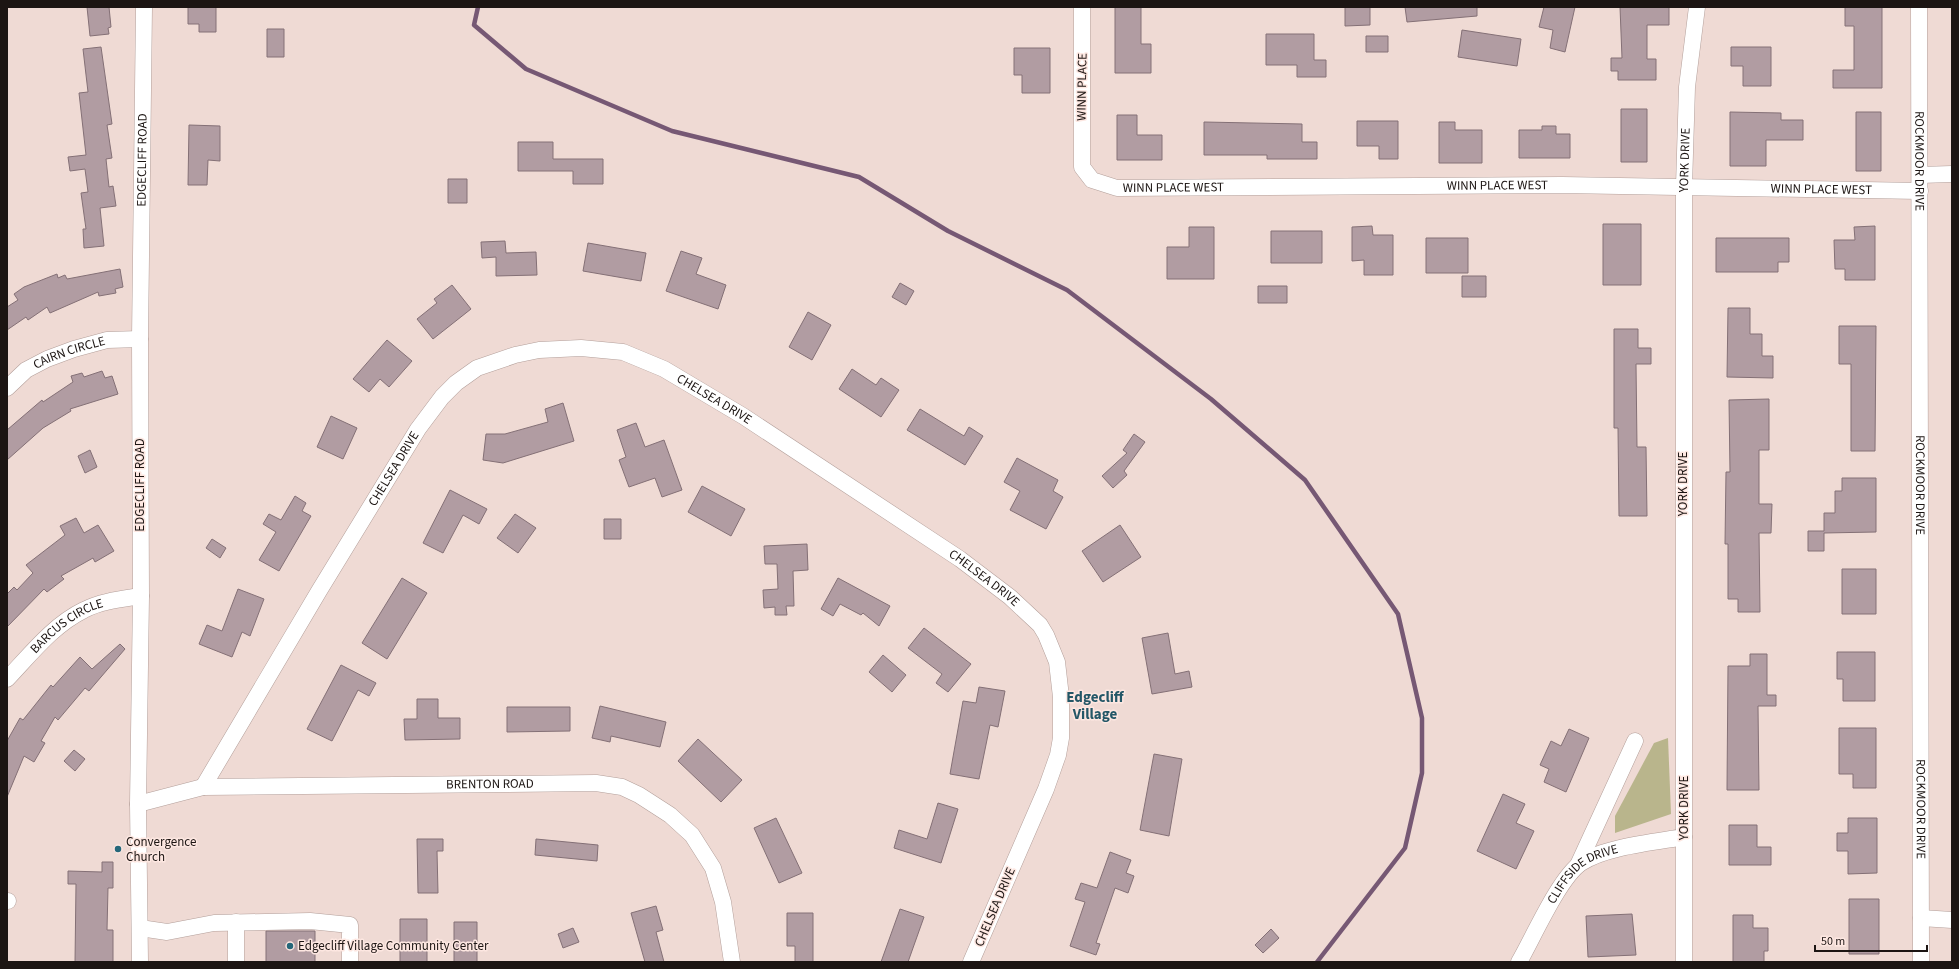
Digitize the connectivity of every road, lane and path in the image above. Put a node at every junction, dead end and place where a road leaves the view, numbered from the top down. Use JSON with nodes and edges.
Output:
{"nodes":[{"id":1,"x":144,"y":7,"type":"edge"},
{"id":2,"x":1082,"y":7,"type":"edge"},
{"id":3,"x":1697,"y":7,"type":"edge"},
{"id":4,"x":1919,"y":7,"type":"edge"},
{"id":5,"x":1082,"y":167,"type":"joint"},
{"id":6,"x":1952,"y":174,"type":"edge"},
{"id":7,"x":1920,"y":183,"type":"junction"},
{"id":8,"x":1684,"y":186,"type":"junction"},
{"id":9,"x":140,"y":339,"type":"junction"},
{"id":10,"x":7,"y":388,"type":"edge"},
{"id":11,"x":140,"y":596,"type":"junction"},
{"id":12,"x":7,"y":679,"type":"edge"},
{"id":13,"x":1635,"y":740,"type":"dead end"},
{"id":14,"x":203,"y":787,"type":"junction"},
{"id":15,"x":138,"y":804,"type":"junction"},
{"id":16,"x":1684,"y":837,"type":"junction"},
{"id":17,"x":1578,"y":865,"type":"junction"},
{"id":18,"x":1921,"y":918,"type":"junction"},
{"id":19,"x":1952,"y":920,"type":"edge"},
{"id":20,"x":236,"y":922,"type":"junction"},
{"id":21,"x":140,"y":928,"type":"junction"},
{"id":22,"x":140,"y":962,"type":"edge"},
{"id":23,"x":236,"y":962,"type":"edge"},
{"id":24,"x":350,"y":962,"type":"edge"},
{"id":25,"x":732,"y":962,"type":"edge"},
{"id":26,"x":971,"y":962,"type":"edge"},
{"id":27,"x":1519,"y":962,"type":"edge"},
{"id":28,"x":1684,"y":962,"type":"edge"},
{"id":29,"x":1921,"y":962,"type":"edge"}],
"edges":[{"from":1,"to":9,"type":"street","name":"EDGECLIFF ROAD"},
{"from":2,"to":5,"type":"street","name":"WINN PLACE"},
{"from":3,"to":8,"type":"street","name":"YORK DRIVE"},
{"from":4,"to":7,"type":"street","name":"ROCKMOOR DRIVE"},
{"from":5,"to":8,"type":"street","name":"WINN PLACE WEST"},
{"from":6,"to":7,"type":"street","name":"WINN PLACE WEST"},
{"from":7,"to":8,"type":"street","name":"WINN PLACE WEST"},
{"from":7,"to":18,"type":"street","name":"ROCKMOOR DRIVE"},
{"from":8,"to":16,"type":"street","name":"YORK DRIVE"},
{"from":9,"to":10,"type":"street","name":"CAIRN CIRCLE"},
{"from":9,"to":11,"type":"street","name":"EDGECLIFF ROAD"},
{"from":11,"to":12,"type":"street","name":"BARCUS CIRCLE"},
{"from":11,"to":15,"type":"street","name":"EDGECLIFF ROAD"},
{"from":13,"to":17,"type":"street"},
{"from":14,"to":15,"type":"street","name":"BRENTON ROAD"},
{"from":14,"to":25,"type":"street","name":"BRENTON ROAD"},
{"from":14,"to":26,"type":"street","name":"CHELSEA DRIVE"},
{"from":15,"to":21,"type":"street","name":"EDGECLIFF ROAD"},
{"from":16,"to":17,"type":"street","name":"CLIFFSIDE DRIVE"},
{"from":16,"to":28,"type":"street","name":"YORK DRIVE"},
{"from":17,"to":27,"type":"street","name":"CLIFFSIDE DRIVE"},
{"from":18,"to":19,"type":"street"},
{"from":18,"to":29,"type":"street","name":"ROCKMOOR DRIVE"},
{"from":20,"to":21,"type":"street"},
{"from":20,"to":23,"type":"street"},
{"from":20,"to":24,"type":"street"},
{"from":21,"to":22,"type":"street","name":"EDGECLIFF ROAD"}]}
